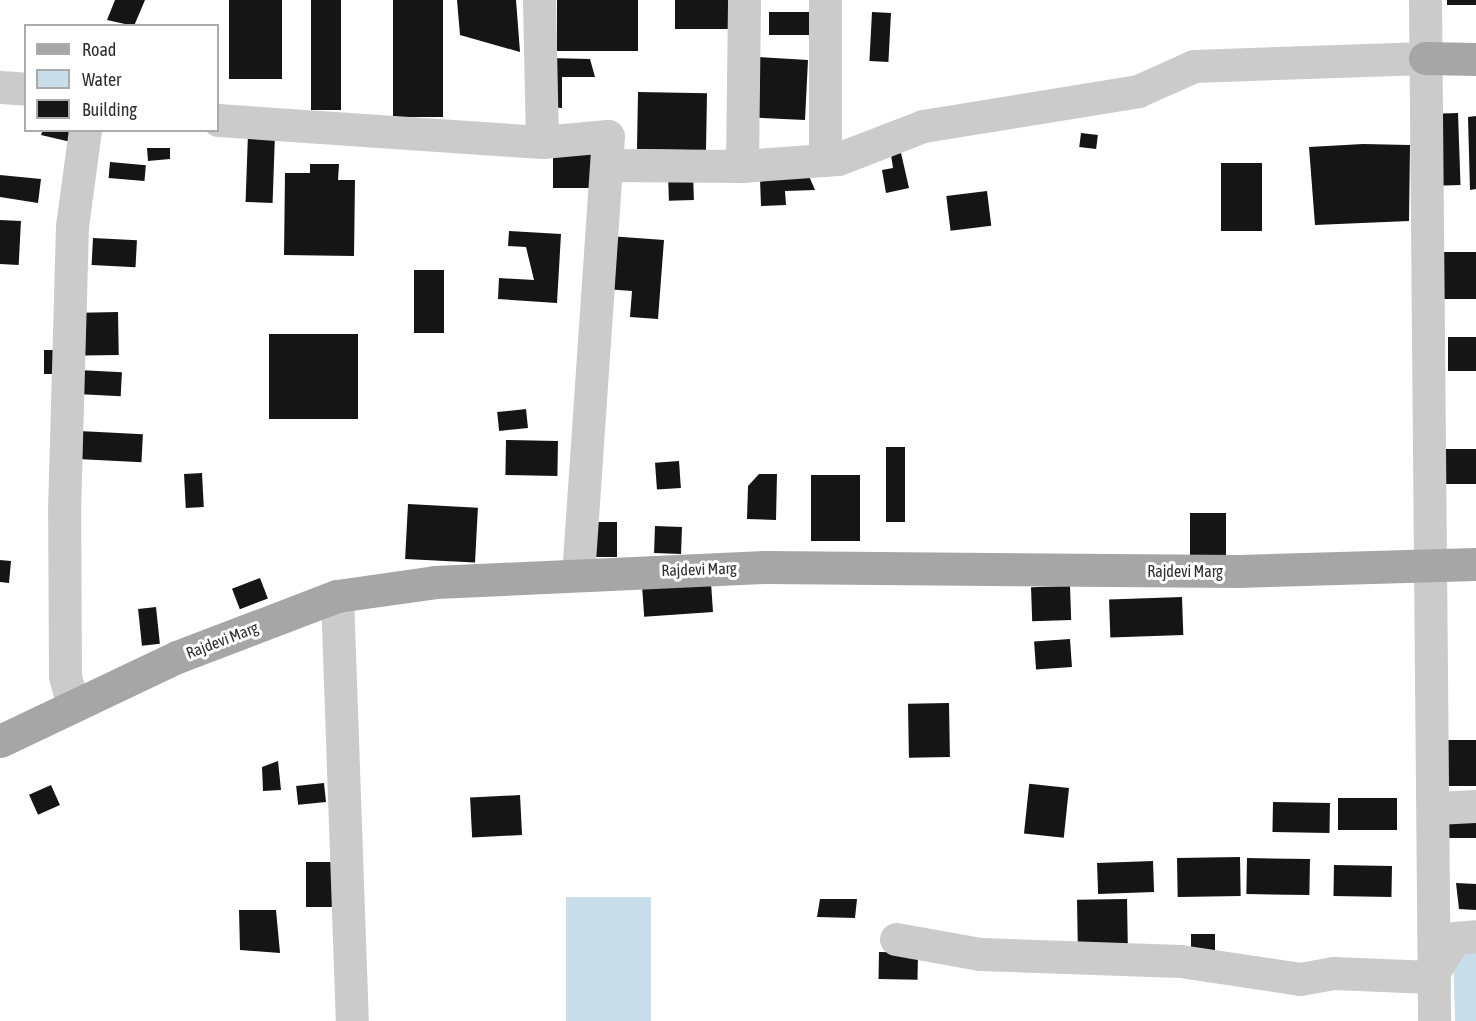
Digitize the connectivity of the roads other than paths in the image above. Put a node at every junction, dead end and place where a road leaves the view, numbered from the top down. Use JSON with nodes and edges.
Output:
{"nodes":[{"id":1,"x":539,"y":0,"type":"edge"},
{"id":2,"x":744,"y":0,"type":"edge"},
{"id":3,"x":825,"y":0,"type":"edge"},
{"id":4,"x":1425,"y":0,"type":"edge"},
{"id":5,"x":1425,"y":58,"type":"junction"},
{"id":6,"x":1476,"y":59,"type":"edge"},
{"id":7,"x":0,"y":87,"type":"edge"},
{"id":8,"x":24,"y":89,"type":"edge"},
{"id":9,"x":219,"y":120,"type":"edge"},
{"id":10,"x":85,"y":132,"type":"edge"},
{"id":11,"x":542,"y":142,"type":"junction"},
{"id":12,"x":825,"y":160,"type":"junction"},
{"id":13,"x":607,"y":165,"type":"junction"},
{"id":14,"x":742,"y":166,"type":"junction"},
{"id":15,"x":1476,"y":564,"type":"edge"},
{"id":16,"x":1429,"y":565,"type":"junction"},
{"id":17,"x":578,"y":573,"type":"junction"},
{"id":18,"x":337,"y":596,"type":"junction"},
{"id":19,"x":73,"y":706,"type":"junction"},
{"id":20,"x":0,"y":741,"type":"edge"},
{"id":21,"x":1476,"y":806,"type":"edge"},
{"id":22,"x":1435,"y":808,"type":"junction"},
{"id":23,"x":1476,"y":936,"type":"edge"},
{"id":24,"x":896,"y":939,"type":"dead end"},
{"id":25,"x":1432,"y":975,"type":"junction"},
{"id":26,"x":352,"y":1021,"type":"edge"},
{"id":27,"x":1434,"y":1021,"type":"edge"}],
"edges":[{"from":1,"to":11,"type":"street"},
{"from":2,"to":14,"type":"street"},
{"from":3,"to":12,"type":"street"},
{"from":4,"to":5,"type":"street"},
{"from":5,"to":6,"type":"main road"},
{"from":5,"to":12,"type":"street"},
{"from":5,"to":16,"type":"street"},
{"from":7,"to":8,"type":"street"},
{"from":9,"to":11,"type":"street"},
{"from":10,"to":19,"type":"street"},
{"from":11,"to":13,"type":"street"},
{"from":12,"to":14,"type":"street"},
{"from":13,"to":14,"type":"street"},
{"from":13,"to":17,"type":"street"},
{"from":15,"to":16,"type":"main road","name":"Rajdevi Marg"},
{"from":16,"to":17,"type":"main road","name":"Rajdevi Marg"},
{"from":16,"to":22,"type":"street"},
{"from":17,"to":18,"type":"main road","name":"Rajdevi Marg"},
{"from":18,"to":19,"type":"main road","name":"Rajdevi Marg"},
{"from":18,"to":26,"type":"street"},
{"from":19,"to":20,"type":"main road","name":"Rajdevi Marg"},
{"from":21,"to":22,"type":"street"},
{"from":22,"to":25,"type":"street"},
{"from":23,"to":25,"type":"street"},
{"from":24,"to":25,"type":"street"},
{"from":25,"to":27,"type":"street"}]}
